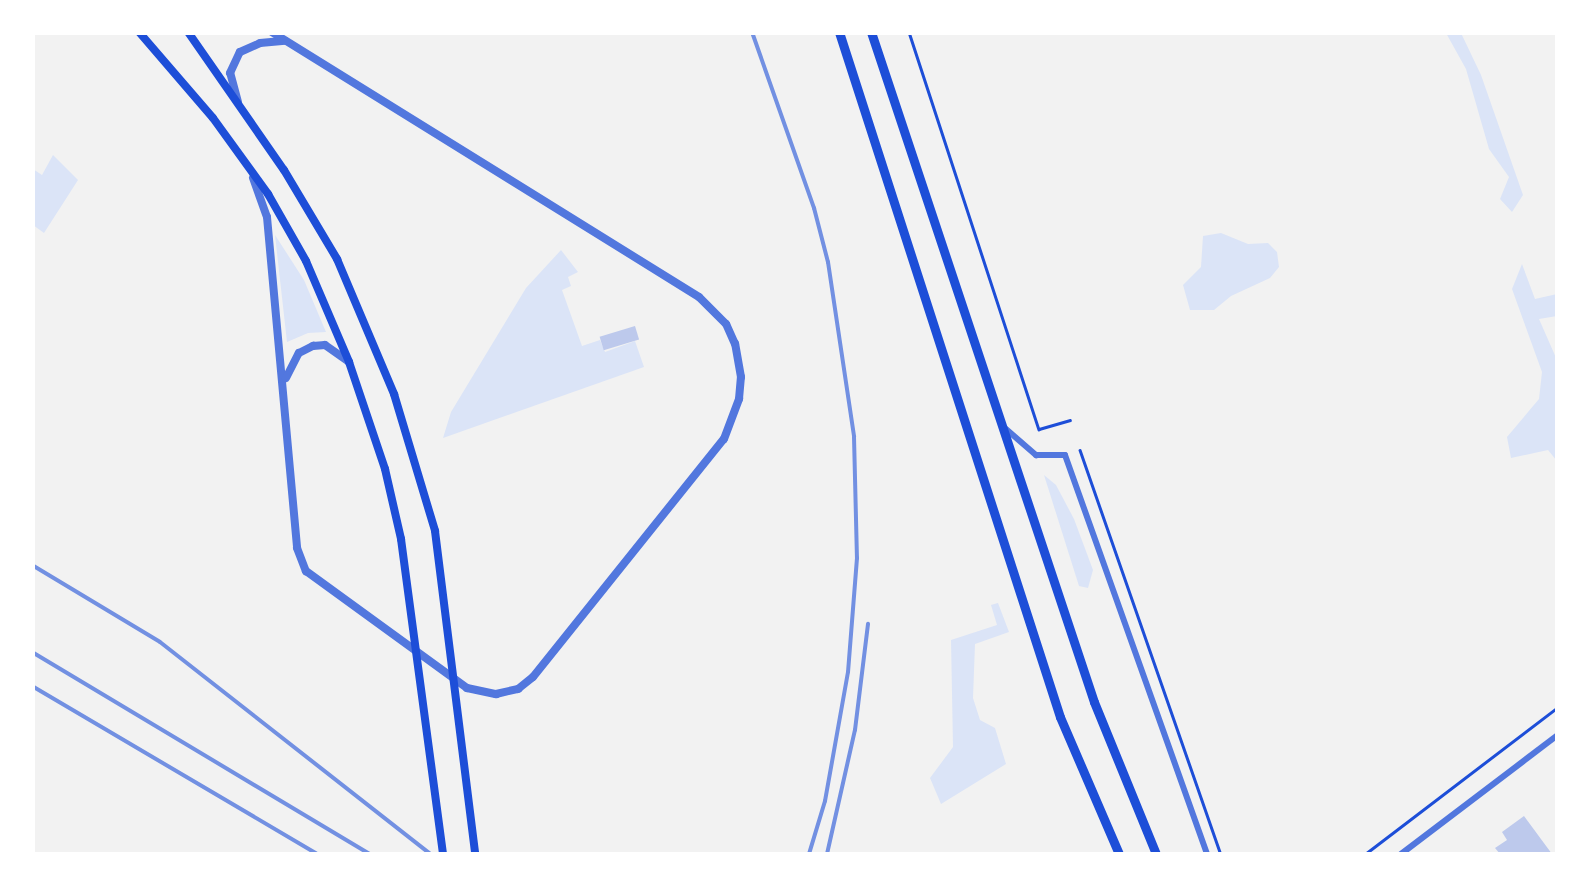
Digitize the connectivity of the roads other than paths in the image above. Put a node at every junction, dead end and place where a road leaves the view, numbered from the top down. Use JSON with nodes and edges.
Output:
{"nodes":[{"id":1,"x":139,"y":32,"type":"edge"},
{"id":2,"x":188,"y":32,"type":"edge"},
{"id":3,"x":272,"y":32,"type":"edge"},
{"id":4,"x":839,"y":32,"type":"edge"},
{"id":5,"x":870,"y":32,"type":"edge"},
{"id":6,"x":287,"y":42,"type":"junction"},
{"id":7,"x":238,"y":102,"type":"junction"},
{"id":8,"x":245,"y":160,"type":"junction"},
{"id":9,"x":349,"y":362,"type":"junction"},
{"id":10,"x":285,"y":382,"type":"junction"},
{"id":11,"x":1002,"y":424,"type":"junction"},
{"id":12,"x":1558,"y":736,"type":"edge"},
{"id":13,"x":443,"y":854,"type":"edge"},
{"id":14,"x":475,"y":854,"type":"edge"},
{"id":15,"x":1118,"y":854,"type":"edge"},
{"id":16,"x":1156,"y":854,"type":"edge"},
{"id":17,"x":1207,"y":854,"type":"edge"},
{"id":18,"x":1401,"y":854,"type":"edge"}],
"edges":[{"from":1,"to":8,"type":"main road"},
{"from":2,"to":7,"type":"main road"},
{"from":3,"to":6,"type":"street"},
{"from":4,"to":15,"type":"main road"},
{"from":5,"to":11,"type":"main road"},
{"from":6,"to":7,"type":"street"},
{"from":6,"to":10,"type":"street"},
{"from":7,"to":14,"type":"main road"},
{"from":8,"to":9,"type":"main road"},
{"from":8,"to":10,"type":"street"},
{"from":9,"to":10,"type":"street"},
{"from":9,"to":13,"type":"main road"},
{"from":11,"to":16,"type":"main road"},
{"from":11,"to":17,"type":"street"},
{"from":12,"to":18,"type":"street"}]}
